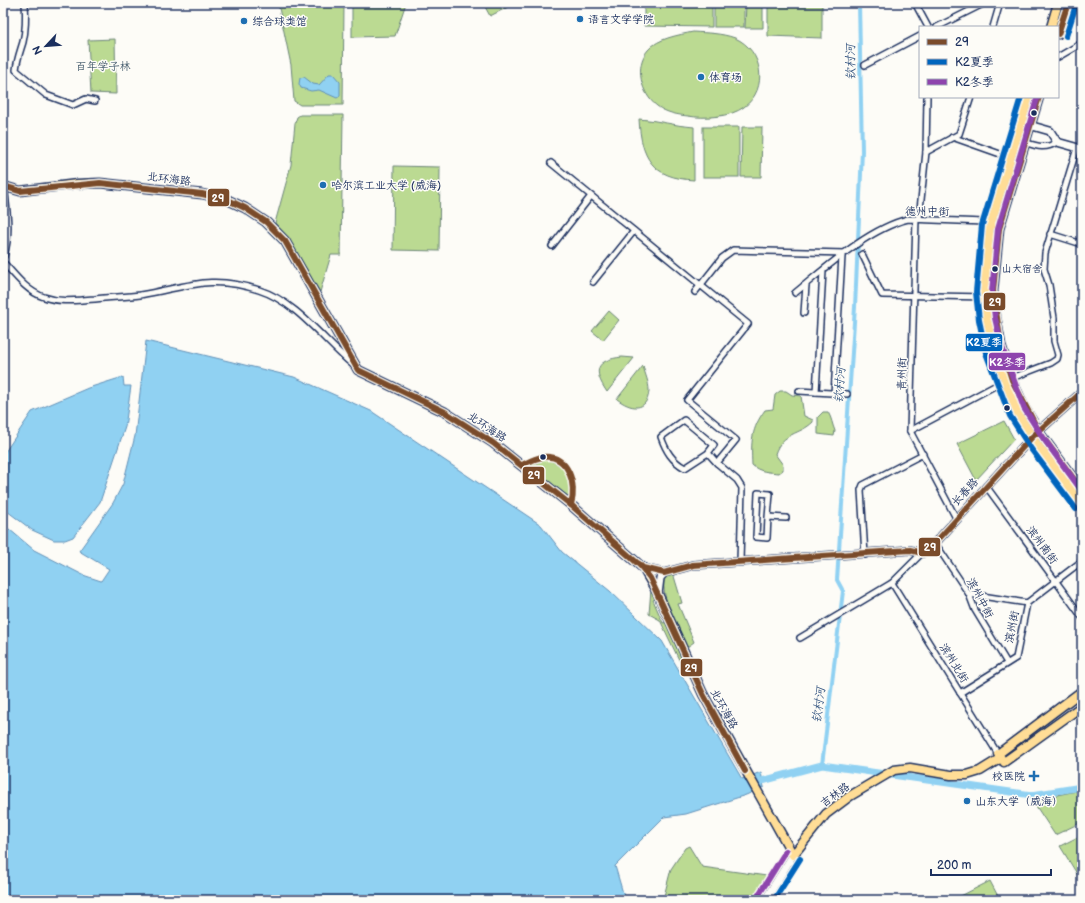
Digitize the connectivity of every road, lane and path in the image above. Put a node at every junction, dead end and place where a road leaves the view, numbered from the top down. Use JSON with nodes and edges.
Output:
{"nodes":[{"id":1,"x":25,"y":3,"type":"edge"},
{"id":2,"x":914,"y":3,"type":"edge"},
{"id":3,"x":985,"y":3,"type":"edge"},
{"id":4,"x":1000,"y":3,"type":"edge"},
{"id":5,"x":1058,"y":3,"type":"edge"},
{"id":6,"x":1068,"y":3,"type":"edge"},
{"id":7,"x":1082,"y":7,"type":"edge"},
{"id":8,"x":1065,"y":12,"type":"junction"},
{"id":9,"x":927,"y":26,"type":"edge"},
{"id":10,"x":939,"y":26,"type":"edge"},
{"id":11,"x":993,"y":26,"type":"edge"},
{"id":12,"x":1051,"y":26,"type":"edge"},
{"id":13,"x":1059,"y":31,"type":"edge"},
{"id":14,"x":919,"y":37,"type":"edge"},
{"id":15,"x":1082,"y":43,"type":"edge"},
{"id":16,"x":1059,"y":56,"type":"edge"},
{"id":17,"x":865,"y":65,"type":"dead end"},
{"id":18,"x":927,"y":98,"type":"edge"},
{"id":19,"x":970,"y":98,"type":"edge"},
{"id":20,"x":1029,"y":98,"type":"edge"},
{"id":21,"x":1039,"y":98,"type":"edge"},
{"id":22,"x":95,"y":101,"type":"dead end"},
{"id":23,"x":1026,"y":124,"type":"junction"},
{"id":24,"x":952,"y":137,"type":"junction"},
{"id":25,"x":1056,"y":142,"type":"junction"},
{"id":26,"x":1007,"y":143,"type":"dead end"},
{"id":27,"x":1020,"y":146,"type":"junction"},
{"id":28,"x":1080,"y":149,"type":"edge"},
{"id":29,"x":926,"y":152,"type":"junction"},
{"id":30,"x":1003,"y":155,"type":"dead end"},
{"id":31,"x":552,"y":163,"type":"dead end"},
{"id":32,"x":3,"y":186,"type":"edge"},
{"id":33,"x":591,"y":196,"type":"junction"},
{"id":34,"x":917,"y":219,"type":"junction"},
{"id":35,"x":991,"y":222,"type":"junction"},
{"id":36,"x":1000,"y":225,"type":"junction"},
{"id":37,"x":634,"y":231,"type":"junction"},
{"id":38,"x":1050,"y":234,"type":"junction"},
{"id":39,"x":1082,"y":244,"type":"edge"},
{"id":40,"x":552,"y":246,"type":"dead end"},
{"id":41,"x":844,"y":254,"type":"junction"},
{"id":42,"x":862,"y":254,"type":"dead end"},
{"id":43,"x":3,"y":256,"type":"edge"},
{"id":44,"x":3,"y":262,"type":"edge"},
{"id":45,"x":823,"y":271,"type":"junction"},
{"id":46,"x":593,"y":282,"type":"dead end"},
{"id":47,"x":700,"y":284,"type":"junction"},
{"id":48,"x":806,"y":285,"type":"junction"},
{"id":49,"x":695,"y":292,"type":"dead end"},
{"id":50,"x":795,"y":294,"type":"dead end"},
{"id":51,"x":914,"y":297,"type":"junction"},
{"id":52,"x":994,"y":297,"type":"junction"},
{"id":53,"x":984,"y":298,"type":"junction"},
{"id":54,"x":804,"y":313,"type":"dead end"},
{"id":55,"x":358,"y":370,"type":"junction"},
{"id":56,"x":1007,"y":379,"type":"junction"},
{"id":57,"x":800,"y":391,"type":"dead end"},
{"id":58,"x":816,"y":392,"type":"junction"},
{"id":59,"x":1082,"y":392,"type":"edge"},
{"id":60,"x":834,"y":394,"type":"junction"},
{"id":61,"x":847,"y":394,"type":"dead end"},
{"id":62,"x":910,"y":431,"type":"junction"},
{"id":63,"x":1035,"y":434,"type":"junction"},
{"id":64,"x":708,"y":453,"type":"junction"},
{"id":65,"x":923,"y":454,"type":"junction"},
{"id":66,"x":717,"y":463,"type":"junction"},
{"id":67,"x":986,"y":486,"type":"junction"},
{"id":68,"x":1082,"y":490,"type":"edge"},
{"id":69,"x":1082,"y":504,"type":"edge"},
{"id":70,"x":768,"y":517,"type":"junction"},
{"id":71,"x":786,"y":518,"type":"dead end"},
{"id":72,"x":956,"y":518,"type":"junction"},
{"id":73,"x":935,"y":543,"type":"junction"},
{"id":74,"x":922,"y":553,"type":"junction"},
{"id":75,"x":865,"y":555,"type":"junction"},
{"id":76,"x":1082,"y":561,"type":"edge"},
{"id":77,"x":740,"y":562,"type":"junction"},
{"id":78,"x":643,"y":568,"type":"junction"},
{"id":79,"x":664,"y":573,"type":"junction"},
{"id":80,"x":1056,"y":580,"type":"junction"},
{"id":81,"x":892,"y":583,"type":"junction"},
{"id":82,"x":658,"y":594,"type":"junction"},
{"id":83,"x":969,"y":594,"type":"junction"},
{"id":84,"x":1026,"y":603,"type":"junction"},
{"id":85,"x":1082,"y":617,"type":"edge"},
{"id":86,"x":800,"y":638,"type":"dead end"},
{"id":87,"x":1007,"y":663,"type":"junction"},
{"id":88,"x":1082,"y":691,"type":"edge"},
{"id":89,"x":960,"y":693,"type":"junction"},
{"id":90,"x":1082,"y":706,"type":"edge"},
{"id":91,"x":1001,"y":758,"type":"junction"},
{"id":92,"x":787,"y":844,"type":"junction"},
{"id":93,"x":800,"y":846,"type":"junction"},
{"id":94,"x":793,"y":855,"type":"junction"},
{"id":95,"x":765,"y":900,"type":"edge"}],
"edges":[{"from":1,"to":22,"type":"street"},
{"from":2,"to":9,"type":"street"},
{"from":3,"to":10,"type":"street"},
{"from":4,"to":11,"type":"street"},
{"from":5,"to":12,"type":"main road"},
{"from":6,"to":8,"type":"main road"},
{"from":7,"to":8,"type":"street"},
{"from":8,"to":13,"type":"main road"},
{"from":14,"to":17,"type":"street"},
{"from":15,"to":16,"type":"street"},
{"from":18,"to":29,"type":"street","name":"青州街"},
{"from":19,"to":24,"type":"street"},
{"from":20,"to":23,"type":"main road"},
{"from":21,"to":23,"type":"main road"},
{"from":23,"to":25,"type":"street"},
{"from":23,"to":27,"type":"main road"},
{"from":24,"to":29,"type":"street"},
{"from":24,"to":30,"type":"street"},
{"from":25,"to":27,"type":"street"},
{"from":25,"to":28,"type":"street"},
{"from":26,"to":27,"type":"street"},
{"from":27,"to":35,"type":"main road"},
{"from":27,"to":36,"type":"main road"},
{"from":28,"to":38,"type":"street"},
{"from":29,"to":34,"type":"street","name":"青州街"},
{"from":31,"to":33,"type":"street"},
{"from":32,"to":43,"type":"street"},
{"from":32,"to":55,"type":"main road","name":"北环海路"},
{"from":33,"to":37,"type":"street"},
{"from":33,"to":40,"type":"street"},
{"from":34,"to":35,"type":"street","name":"德州中街"},
{"from":34,"to":41,"type":"street","name":"德州中街"},
{"from":34,"to":51,"type":"street","name":"青州街"},
{"from":35,"to":36,"type":"street","name":"德州中街"},
{"from":35,"to":53,"type":"main road"},
{"from":36,"to":52,"type":"main road"},
{"from":37,"to":46,"type":"street"},
{"from":37,"to":47,"type":"street"},
{"from":38,"to":39,"type":"street"},
{"from":38,"to":56,"type":"street"},
{"from":41,"to":45,"type":"street","name":"德州中街"},
{"from":41,"to":47,"type":"street"},
{"from":41,"to":60,"type":"street"},
{"from":42,"to":51,"type":"street"},
{"from":44,"to":55,"type":"street"},
{"from":45,"to":48,"type":"street","name":"德州中街"},
{"from":45,"to":58,"type":"street"},
{"from":47,"to":49,"type":"street"},
{"from":47,"to":66,"type":"street"},
{"from":48,"to":50,"type":"street","name":"德州中街"},
{"from":48,"to":54,"type":"street"},
{"from":51,"to":53,"type":"street"},
{"from":51,"to":62,"type":"street","name":"青州街"},
{"from":52,"to":53,"type":"street"},
{"from":52,"to":56,"type":"main road"},
{"from":53,"to":56,"type":"main road"},
{"from":55,"to":78,"type":"main road","name":"北环海路"},
{"from":56,"to":62,"type":"street"},
{"from":56,"to":63,"type":"main road"},
{"from":57,"to":58,"type":"street"},
{"from":58,"to":60,"type":"street"},
{"from":59,"to":63,"type":"street","name":"长春路"},
{"from":60,"to":61,"type":"street"},
{"from":62,"to":65,"type":"street"},
{"from":63,"to":67,"type":"street","name":"长春路"},
{"from":63,"to":68,"type":"main road"},
{"from":63,"to":69,"type":"main road"},
{"from":64,"to":64,"type":"street"},
{"from":64,"to":66,"type":"street"},
{"from":65,"to":72,"type":"street"},
{"from":65,"to":75,"type":"street"},
{"from":66,"to":77,"type":"street"},
{"from":67,"to":72,"type":"street","name":"长春路"},
{"from":67,"to":80,"type":"street","name":"滨州南街"},
{"from":70,"to":70,"type":"street"},
{"from":70,"to":71,"type":"street"},
{"from":72,"to":73,"type":"street","name":"长春路"},
{"from":73,"to":74,"type":"street","name":"长春路"},
{"from":73,"to":83,"type":"street","name":"滨州中街"},
{"from":74,"to":75,"type":"street"},
{"from":74,"to":81,"type":"street"},
{"from":75,"to":77,"type":"street"},
{"from":76,"to":80,"type":"street","name":"滨州街"},
{"from":77,"to":79,"type":"street"},
{"from":78,"to":79,"type":"street"},
{"from":78,"to":82,"type":"main road","name":"北环海路"},
{"from":79,"to":82,"type":"street"},
{"from":80,"to":84,"type":"street","name":"滨州街"},
{"from":80,"to":85,"type":"street","name":"滨州南街"},
{"from":81,"to":86,"type":"street"},
{"from":81,"to":89,"type":"street","name":"滨州北街"},
{"from":82,"to":92,"type":"main road","name":"北环海路"},
{"from":83,"to":84,"type":"street"},
{"from":83,"to":87,"type":"street","name":"滨州中街"},
{"from":84,"to":87,"type":"street","name":"滨州街"},
{"from":87,"to":89,"type":"street","name":"滨州街"},
{"from":88,"to":91,"type":"main road"},
{"from":89,"to":91,"type":"street","name":"滨州北街"},
{"from":90,"to":91,"type":"main road"},
{"from":91,"to":93,"type":"main road","name":"吉林路"},
{"from":92,"to":93,"type":"main road"},
{"from":92,"to":94,"type":"main road","name":"北环海路"},
{"from":93,"to":94,"type":"main road","name":"吉林路"},
{"from":94,"to":95,"type":"street"}]}
